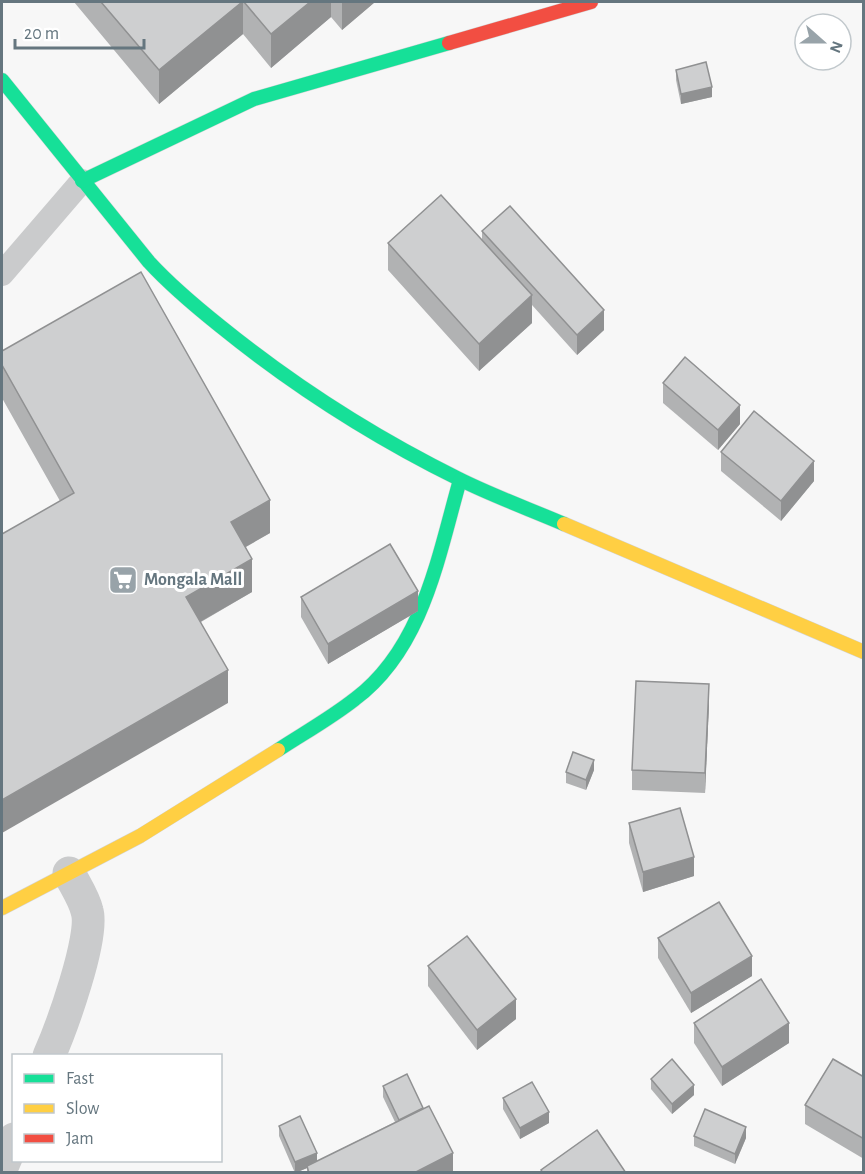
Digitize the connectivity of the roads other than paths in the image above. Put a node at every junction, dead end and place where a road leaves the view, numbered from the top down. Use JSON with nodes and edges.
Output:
{"nodes":[{"id":1,"x":591,"y":2,"type":"edge"},
{"id":2,"x":2,"y":80,"type":"edge"},
{"id":3,"x":82,"y":181,"type":"junction"},
{"id":4,"x":2,"y":274,"type":"edge"},
{"id":5,"x":460,"y":480,"type":"junction"},
{"id":6,"x":864,"y":652,"type":"edge"},
{"id":7,"x":69,"y":873,"type":"junction"},
{"id":8,"x":2,"y":908,"type":"edge"},
{"id":9,"x":50,"y":1054,"type":"edge"},
{"id":10,"x":12,"y":1144,"type":"edge"},
{"id":11,"x":2,"y":1167,"type":"edge"}],
"edges":[{"from":1,"to":3,"type":"street"},
{"from":2,"to":3,"type":"street"},
{"from":3,"to":4,"type":"lane"},
{"from":3,"to":5,"type":"street"},
{"from":5,"to":6,"type":"street"},
{"from":5,"to":7,"type":"street"},
{"from":7,"to":8,"type":"street"},
{"from":7,"to":9,"type":"street"},
{"from":10,"to":11,"type":"street"}]}
